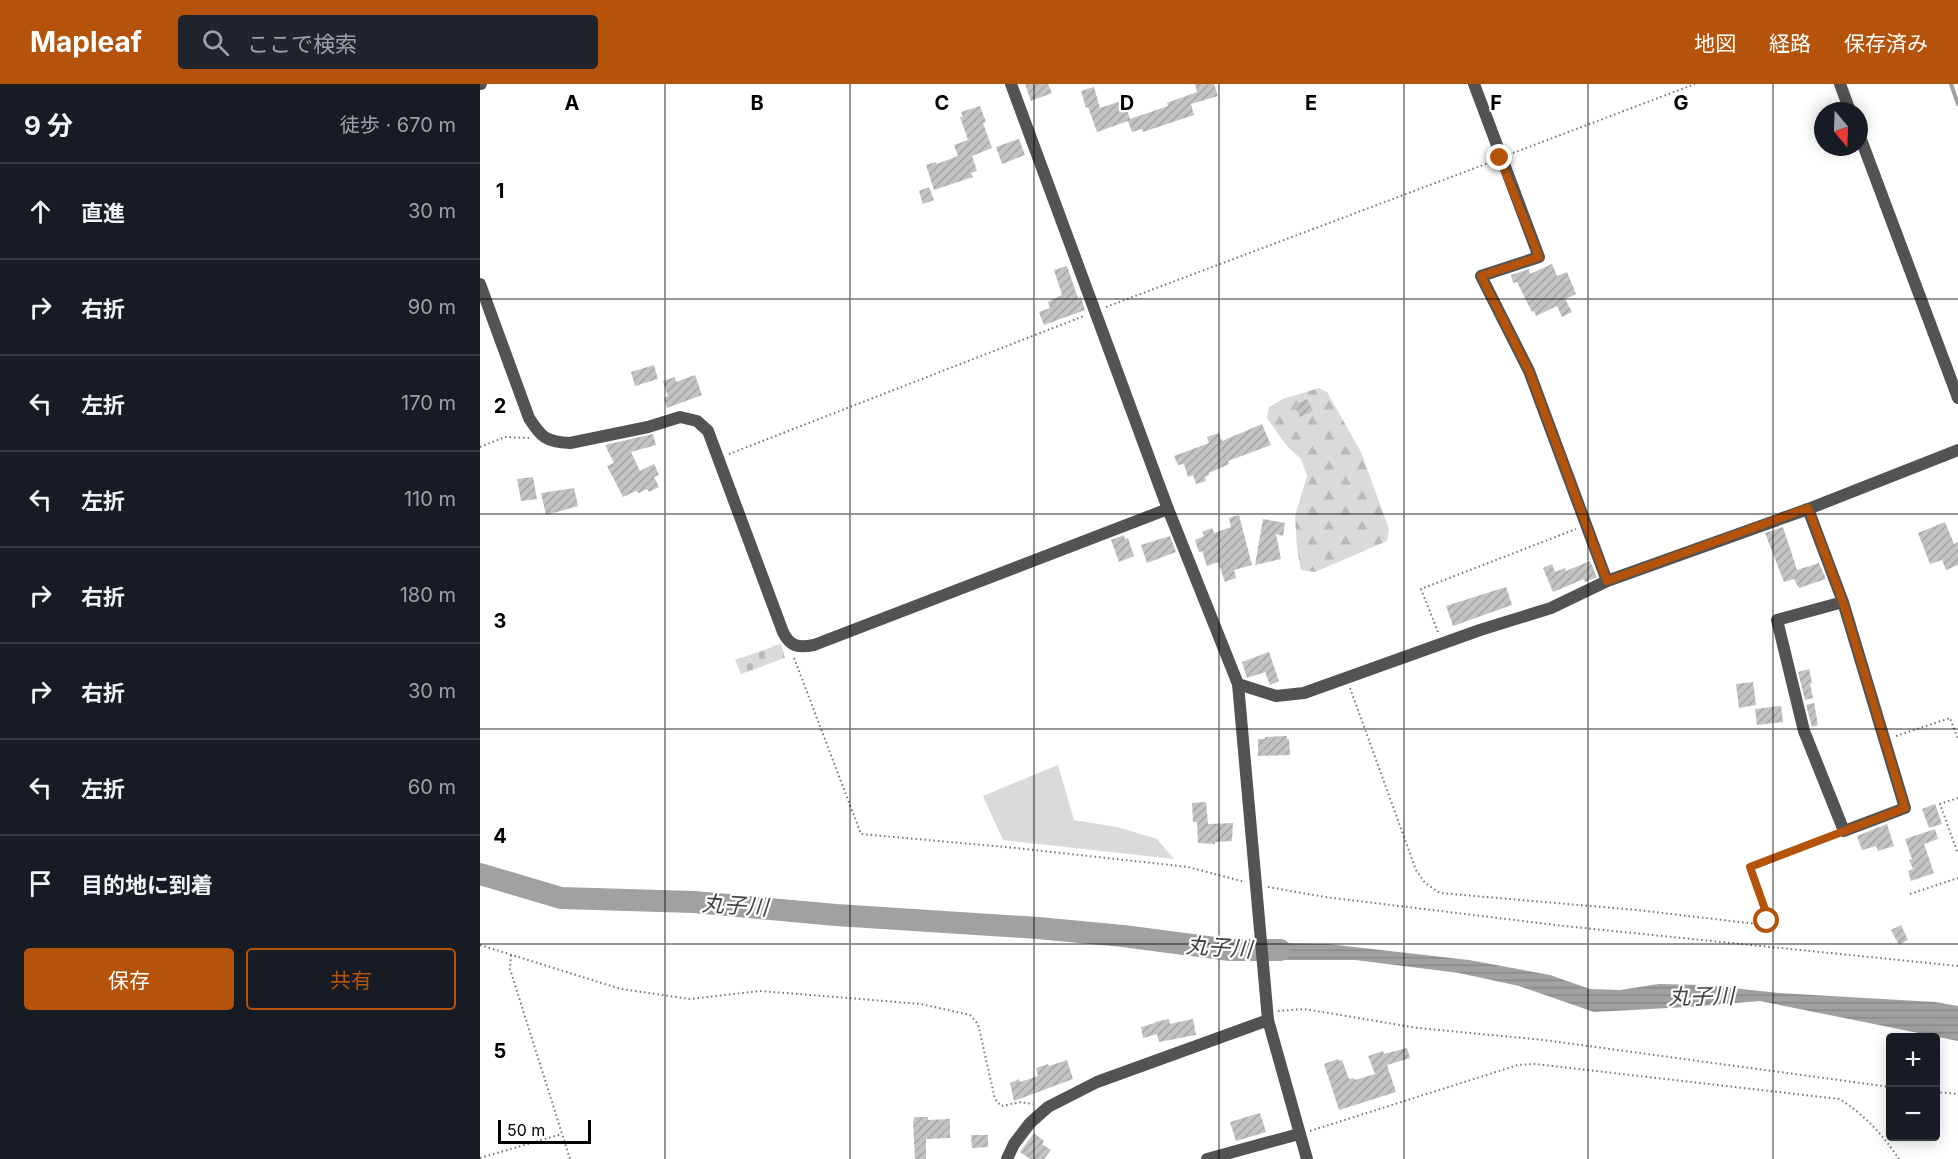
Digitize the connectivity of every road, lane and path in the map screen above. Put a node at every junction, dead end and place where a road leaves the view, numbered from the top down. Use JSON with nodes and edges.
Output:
{"nodes":[{"id":1,"x":1011,"y":84,"type":"edge"},
{"id":2,"x":1474,"y":84,"type":"edge"},
{"id":3,"x":1695,"y":84,"type":"edge"},
{"id":4,"x":1840,"y":84,"type":"edge"},
{"id":5,"x":1847,"y":102,"type":"edge"},
{"id":6,"x":1867,"y":156,"type":"edge"},
{"id":7,"x":1500,"y":158,"type":"junction"},
{"id":8,"x":480,"y":284,"type":"edge"},
{"id":9,"x":1095,"y":311,"type":"junction"},
{"id":10,"x":1958,"y":398,"type":"edge"},
{"id":11,"x":544,"y":438,"type":"junction"},
{"id":12,"x":480,"y":447,"type":"edge"},
{"id":13,"x":1958,"y":450,"type":"edge"},
{"id":14,"x":719,"y":458,"type":"junction"},
{"id":15,"x":1808,"y":508,"type":"junction"},
{"id":16,"x":1168,"y":509,"type":"junction"},
{"id":17,"x":1586,"y":526,"type":"junction"},
{"id":18,"x":1607,"y":581,"type":"junction"},
{"id":19,"x":1843,"y":602,"type":"junction"},
{"id":20,"x":787,"y":641,"type":"junction"},
{"id":21,"x":1443,"y":643,"type":"junction"},
{"id":22,"x":1346,"y":678,"type":"junction"},
{"id":23,"x":1238,"y":684,"type":"junction"},
{"id":24,"x":1958,"y":739,"type":"edge"},
{"id":25,"x":1885,"y":740,"type":"junction"},
{"id":26,"x":1958,"y":798,"type":"edge"},
{"id":27,"x":1844,"y":831,"type":"junction"},
{"id":28,"x":1958,"y":854,"type":"edge"},
{"id":29,"x":1958,"y":878,"type":"edge"},
{"id":30,"x":1255,"y":889,"type":"junction"},
{"id":31,"x":1910,"y":894,"type":"dead end"},
{"id":32,"x":480,"y":945,"type":"edge"},
{"id":33,"x":511,"y":955,"type":"junction"},
{"id":34,"x":1958,"y":966,"type":"edge"},
{"id":35,"x":1268,"y":1016,"type":"junction"},
{"id":36,"x":1886,"y":1086,"type":"edge"},
{"id":37,"x":1940,"y":1092,"type":"edge"},
{"id":38,"x":1958,"y":1094,"type":"edge"},
{"id":39,"x":1048,"y":1107,"type":"junction"},
{"id":40,"x":562,"y":1134,"type":"junction"},
{"id":41,"x":1299,"y":1134,"type":"junction"},
{"id":42,"x":480,"y":1158,"type":"edge"},
{"id":43,"x":570,"y":1159,"type":"edge"},
{"id":44,"x":1007,"y":1159,"type":"edge"},
{"id":45,"x":1207,"y":1159,"type":"edge"},
{"id":46,"x":1307,"y":1159,"type":"edge"},
{"id":47,"x":1899,"y":1159,"type":"edge"}],
"edges":[{"from":1,"to":9,"type":"street"},
{"from":2,"to":7,"type":"street"},
{"from":3,"to":7,"type":"path"},
{"from":4,"to":5,"type":"street"},
{"from":6,"to":10,"type":"street"},
{"from":7,"to":9,"type":"path"},
{"from":7,"to":17,"type":"street"},
{"from":8,"to":11,"type":"street"},
{"from":9,"to":14,"type":"path"},
{"from":9,"to":16,"type":"street"},
{"from":11,"to":12,"type":"path"},
{"from":11,"to":14,"type":"street"},
{"from":13,"to":15,"type":"street"},
{"from":14,"to":20,"type":"street"},
{"from":15,"to":18,"type":"street"},
{"from":15,"to":19,"type":"street"},
{"from":16,"to":20,"type":"street"},
{"from":16,"to":23,"type":"street"},
{"from":17,"to":18,"type":"street"},
{"from":17,"to":21,"type":"path"},
{"from":18,"to":21,"type":"street"},
{"from":19,"to":25,"type":"street"},
{"from":19,"to":27,"type":"street"},
{"from":20,"to":30,"type":"path"},
{"from":21,"to":22,"type":"street"},
{"from":22,"to":23,"type":"street"},
{"from":22,"to":27,"type":"path"},
{"from":23,"to":30,"type":"street"},
{"from":24,"to":25,"type":"path"},
{"from":25,"to":27,"type":"street"},
{"from":26,"to":28,"type":"path"},
{"from":29,"to":31,"type":"path"},
{"from":30,"to":34,"type":"path"},
{"from":30,"to":35,"type":"street"},
{"from":32,"to":33,"type":"path"},
{"from":33,"to":39,"type":"path"},
{"from":33,"to":40,"type":"path"},
{"from":35,"to":36,"type":"path"},
{"from":35,"to":39,"type":"street"},
{"from":35,"to":41,"type":"street"},
{"from":37,"to":38,"type":"path"},
{"from":39,"to":44,"type":"street"},
{"from":40,"to":42,"type":"path"},
{"from":40,"to":43,"type":"path"},
{"from":41,"to":45,"type":"street"},
{"from":41,"to":46,"type":"street"},
{"from":41,"to":47,"type":"path"}]}
